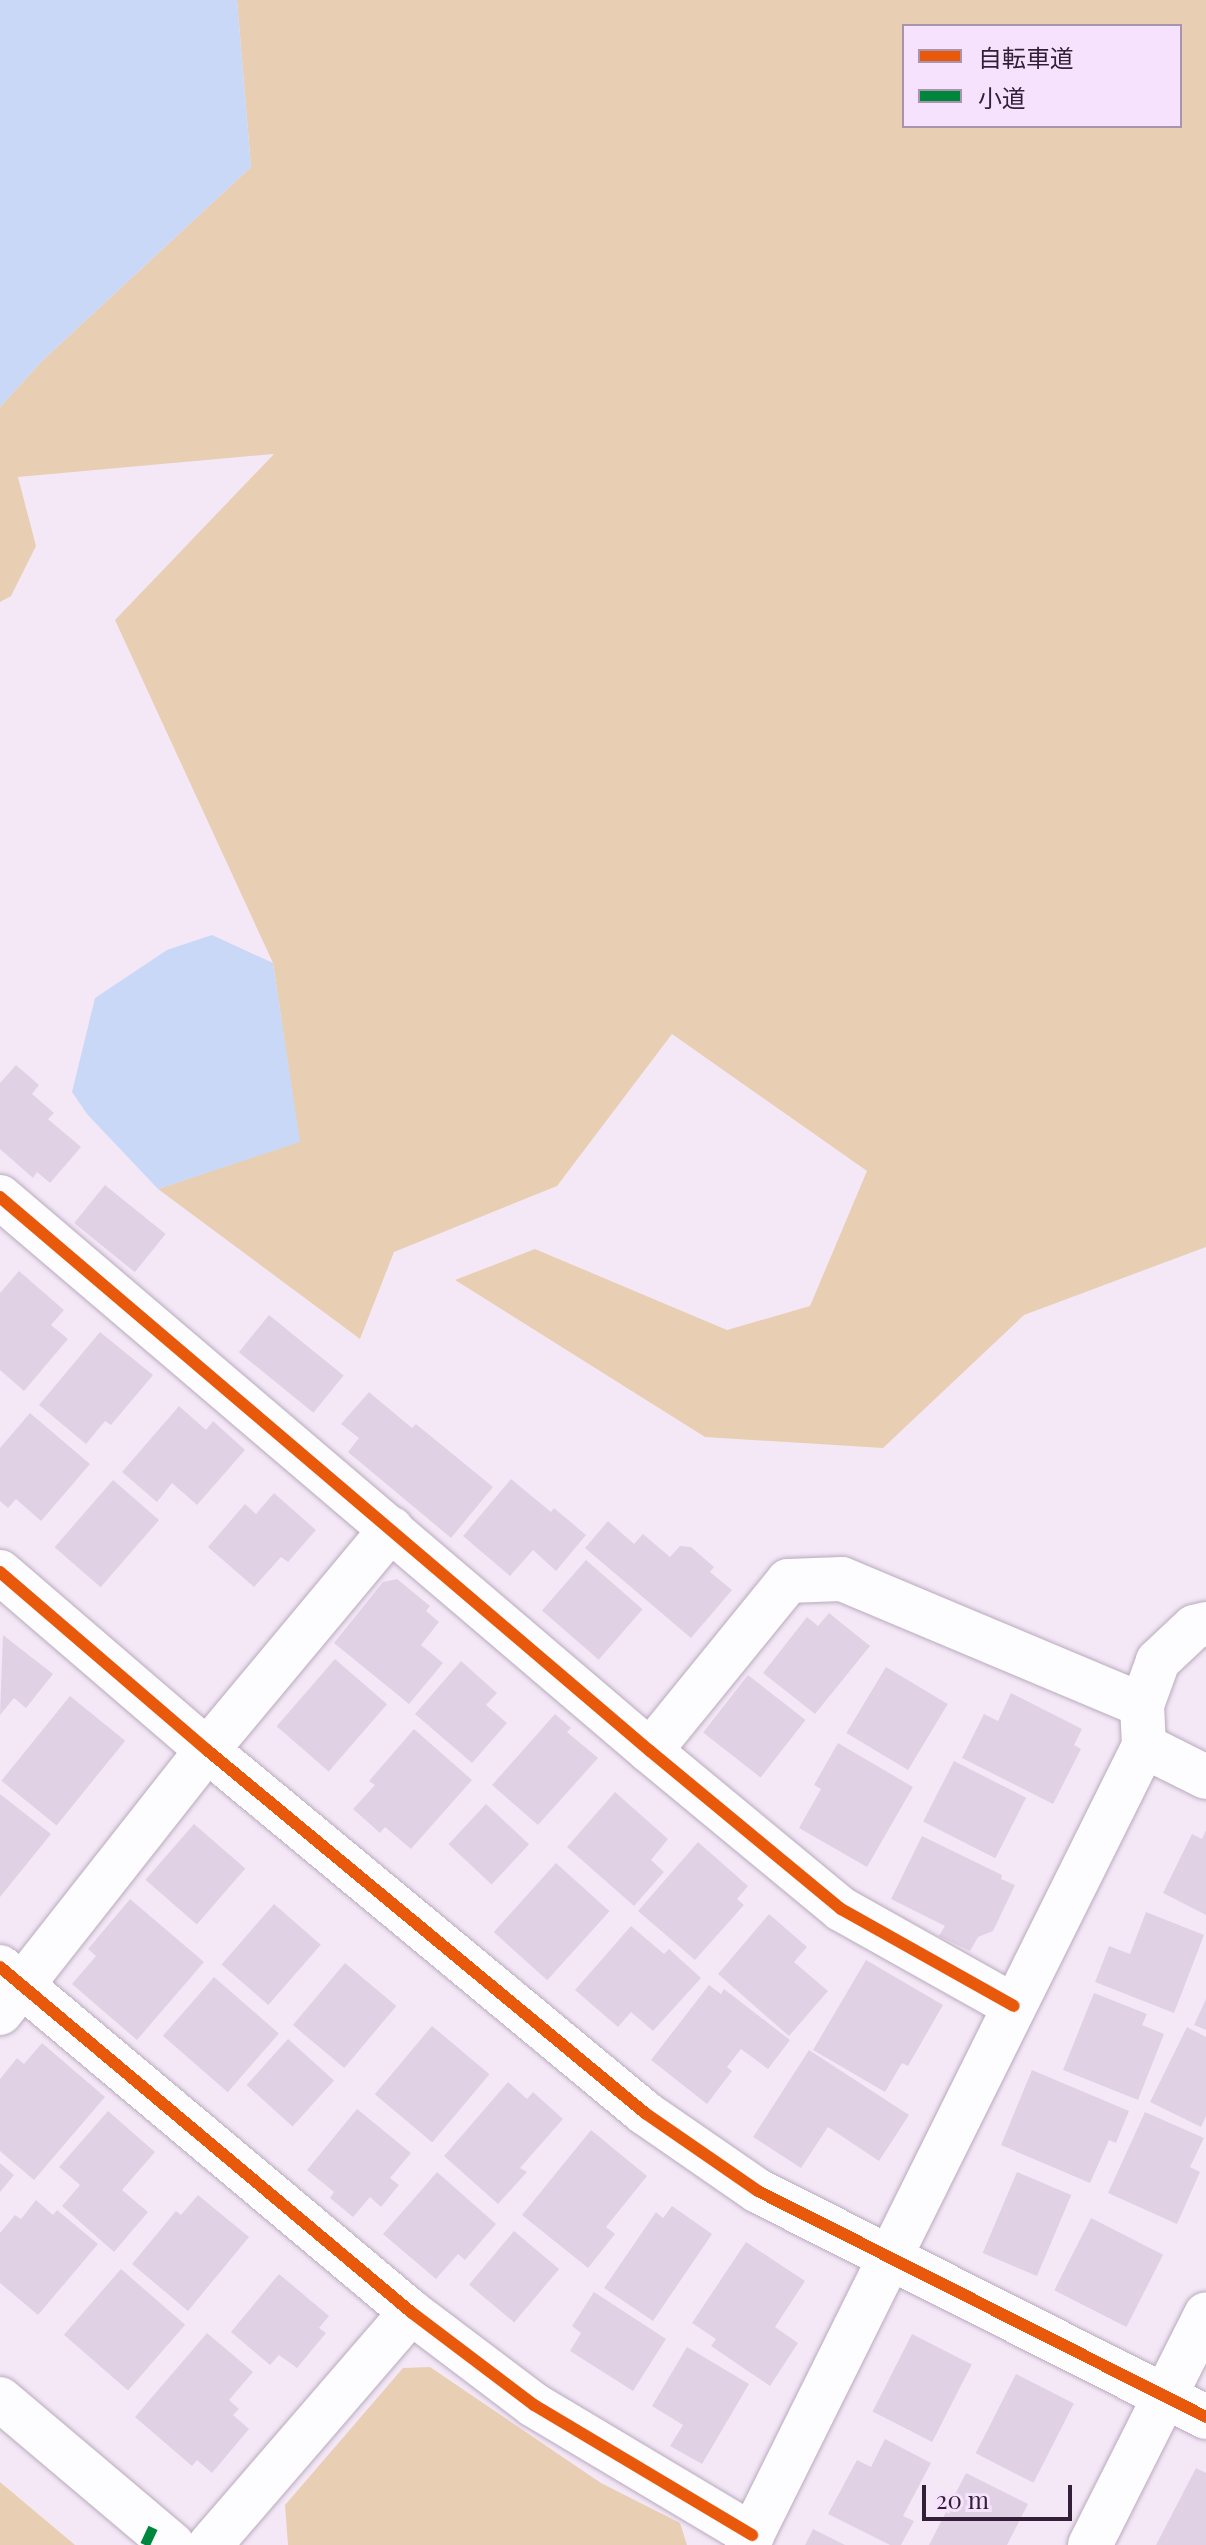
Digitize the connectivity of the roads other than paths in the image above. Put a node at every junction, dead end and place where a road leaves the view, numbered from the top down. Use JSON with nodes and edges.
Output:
{"nodes":[{"id":1,"x":0,"y":1197,"type":"edge"},
{"id":2,"x":391,"y":1529,"type":"junction"},
{"id":3,"x":0,"y":1572,"type":"edge"},
{"id":4,"x":1206,"y":1624,"type":"edge"},
{"id":5,"x":1143,"y":1726,"type":"junction"},
{"id":6,"x":207,"y":1750,"type":"junction"},
{"id":7,"x":650,"y":1751,"type":"junction"},
{"id":8,"x":1206,"y":1777,"type":"edge"},
{"id":9,"x":7,"y":1989,"type":"edge"},
{"id":10,"x":1014,"y":2006,"type":"junction"},
{"id":11,"x":890,"y":2258,"type":"junction"},
{"id":12,"x":411,"y":2312,"type":"junction"},
{"id":13,"x":1206,"y":2314,"type":"edge"},
{"id":14,"x":1165,"y":2397,"type":"junction"},
{"id":15,"x":0,"y":2399,"type":"edge"},
{"id":16,"x":1206,"y":2417,"type":"edge"},
{"id":17,"x":750,"y":2540,"type":"edge"},
{"id":18,"x":173,"y":2545,"type":"edge"},
{"id":19,"x":210,"y":2545,"type":"edge"},
{"id":20,"x":1090,"y":2545,"type":"edge"}],
"edges":[{"from":1,"to":2,"type":"street"},
{"from":2,"to":6,"type":"street"},
{"from":2,"to":7,"type":"street"},
{"from":3,"to":6,"type":"street"},
{"from":4,"to":5,"type":"street"},
{"from":5,"to":7,"type":"street"},
{"from":5,"to":8,"type":"street"},
{"from":5,"to":10,"type":"street"},
{"from":6,"to":9,"type":"street"},
{"from":6,"to":11,"type":"street"},
{"from":7,"to":10,"type":"street"},
{"from":9,"to":12,"type":"street"},
{"from":10,"to":11,"type":"street"},
{"from":11,"to":14,"type":"street"},
{"from":11,"to":17,"type":"street"},
{"from":12,"to":17,"type":"street"},
{"from":12,"to":19,"type":"street"},
{"from":13,"to":14,"type":"street"},
{"from":14,"to":16,"type":"street"},
{"from":14,"to":20,"type":"street"},
{"from":15,"to":18,"type":"street"}]}
